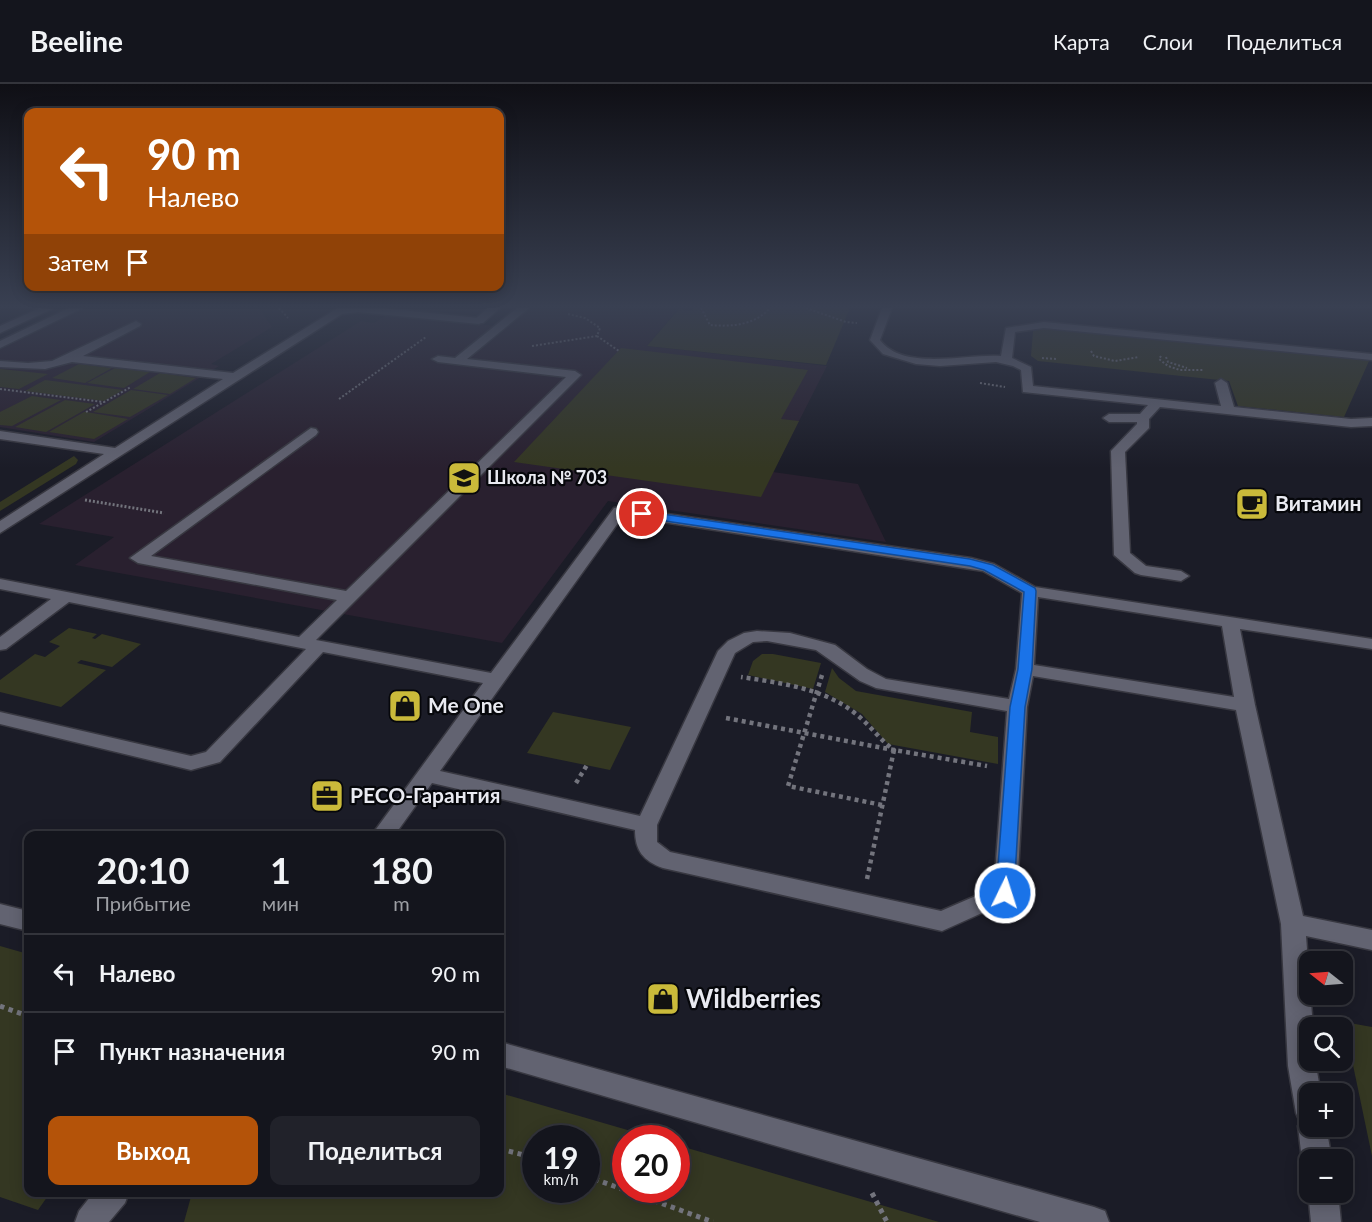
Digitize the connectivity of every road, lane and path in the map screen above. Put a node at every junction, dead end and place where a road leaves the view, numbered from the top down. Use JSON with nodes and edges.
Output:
{"nodes":[{"id":1,"x":64,"y":361,"type":"edge"},
{"id":2,"x":97,"y":361,"type":"edge"},
{"id":3,"x":259,"y":361,"type":"edge"},
{"id":4,"x":393,"y":361,"type":"edge"},
{"id":5,"x":458,"y":361,"type":"edge"},
{"id":6,"x":924,"y":361,"type":"edge"},
{"id":7,"x":970,"y":361,"type":"edge"},
{"id":8,"x":1014,"y":361,"type":"edge"},
{"id":9,"x":0,"y":364,"type":"edge"},
{"id":10,"x":163,"y":369,"type":"junction"},
{"id":11,"x":234,"y":377,"type":"junction"},
{"id":12,"x":1221,"y":383,"type":"dead end"},
{"id":13,"x":0,"y":389,"type":"edge"},
{"id":14,"x":50,"y":395,"type":"junction"},
{"id":15,"x":45,"y":398,"type":"dead end"},
{"id":16,"x":339,"y":399,"type":"dead end"},
{"id":17,"x":83,"y":400,"type":"junction"},
{"id":18,"x":108,"y":400,"type":"junction"},
{"id":19,"x":112,"y":400,"type":"dead end"},
{"id":20,"x":79,"y":402,"type":"dead end"},
{"id":21,"x":104,"y":402,"type":"junction"},
{"id":22,"x":1157,"y":403,"type":"junction"},
{"id":23,"x":1229,"y":411,"type":"junction"},
{"id":24,"x":86,"y":412,"type":"dead end"},
{"id":25,"x":1109,"y":418,"type":"dead end"},
{"id":26,"x":1143,"y":418,"type":"junction"},
{"id":27,"x":1372,"y":422,"type":"edge"},
{"id":28,"x":311,"y":432,"type":"dead end"},
{"id":29,"x":0,"y":435,"type":"edge"},
{"id":30,"x":117,"y":452,"type":"junction"},
{"id":31,"x":52,"y":494,"type":"junction"},
{"id":32,"x":193,"y":518,"type":"junction"},
{"id":33,"x":0,"y":528,"type":"edge"},
{"id":34,"x":1181,"y":576,"type":"dead end"},
{"id":35,"x":0,"y":584,"type":"edge"},
{"id":36,"x":1030,"y":591,"type":"junction"},
{"id":37,"x":65,"y":597,"type":"junction"},
{"id":38,"x":350,"y":597,"type":"junction"},
{"id":39,"x":1230,"y":621,"type":"junction"},
{"id":40,"x":1372,"y":644,"type":"edge"},
{"id":41,"x":0,"y":645,"type":"edge"},
{"id":42,"x":310,"y":646,"type":"junction"},
{"id":43,"x":830,"y":649,"type":"junction"},
{"id":44,"x":1025,"y":669,"type":"junction"},
{"id":45,"x":717,"y":673,"type":"junction"},
{"id":46,"x":495,"y":680,"type":"junction"},
{"id":47,"x":816,"y":693,"type":"junction"},
{"id":48,"x":1245,"y":705,"type":"junction"},
{"id":49,"x":1017,"y":707,"type":"junction"},
{"id":50,"x":698,"y":712,"type":"junction"},
{"id":51,"x":0,"y":718,"type":"edge"},
{"id":52,"x":804,"y":732,"type":"junction"},
{"id":53,"x":894,"y":750,"type":"junction"},
{"id":54,"x":587,"y":765,"type":"dead end"},
{"id":55,"x":1013,"y":770,"type":"junction"},
{"id":56,"x":426,"y":775,"type":"junction"},
{"id":57,"x":574,"y":787,"type":"dead end"},
{"id":58,"x":882,"y":805,"type":"junction"},
{"id":59,"x":646,"y":825,"type":"junction"},
{"id":60,"x":386,"y":831,"type":"edge"},
{"id":61,"x":862,"y":903,"type":"junction"},
{"id":62,"x":0,"y":914,"type":"edge"},
{"id":63,"x":24,"y":920,"type":"edge"},
{"id":64,"x":1293,"y":924,"type":"junction"},
{"id":65,"x":1372,"y":940,"type":"edge"},
{"id":66,"x":0,"y":1006,"type":"edge"},
{"id":67,"x":24,"y":1015,"type":"edge"},
{"id":68,"x":504,"y":1055,"type":"edge"},
{"id":69,"x":1305,"y":1083,"type":"edge"},
{"id":70,"x":504,"y":1150,"type":"edge"},
{"id":71,"x":522,"y":1154,"type":"edge"},
{"id":72,"x":600,"y":1181,"type":"edge"},
{"id":73,"x":110,"y":1197,"type":"edge"},
{"id":74,"x":1324,"y":1203,"type":"edge"},
{"id":75,"x":90,"y":1222,"type":"edge"},
{"id":76,"x":713,"y":1222,"type":"edge"},
{"id":77,"x":1095,"y":1222,"type":"edge"},
{"id":78,"x":1326,"y":1222,"type":"edge"}],
"edges":[{"from":1,"to":9,"type":"street"},
{"from":2,"to":10,"type":"street"},
{"from":3,"to":11,"type":"street"},
{"from":4,"to":16,"type":"path"},
{"from":5,"to":38,"type":"street"},
{"from":6,"to":7,"type":"street"},
{"from":8,"to":22,"type":"street"},
{"from":10,"to":11,"type":"street"},
{"from":10,"to":18,"type":"path"},
{"from":11,"to":30,"type":"street"},
{"from":12,"to":23,"type":"street"},
{"from":13,"to":14,"type":"path"},
{"from":14,"to":15,"type":"path"},
{"from":14,"to":17,"type":"path"},
{"from":17,"to":20,"type":"path"},
{"from":17,"to":21,"type":"path"},
{"from":18,"to":19,"type":"path"},
{"from":18,"to":21,"type":"path"},
{"from":21,"to":24,"type":"path"},
{"from":22,"to":23,"type":"street"},
{"from":22,"to":26,"type":"street"},
{"from":23,"to":27,"type":"street"},
{"from":25,"to":26,"type":"street"},
{"from":26,"to":34,"type":"street"},
{"from":28,"to":32,"type":"street"},
{"from":29,"to":30,"type":"street"},
{"from":30,"to":31,"type":"street"},
{"from":31,"to":32,"type":"path"},
{"from":31,"to":33,"type":"street"},
{"from":32,"to":38,"type":"street"},
{"from":35,"to":37,"type":"street"},
{"from":36,"to":39,"type":"street"},
{"from":36,"to":44,"type":"street"},
{"from":36,"to":46,"type":"street"},
{"from":37,"to":41,"type":"street"},
{"from":37,"to":42,"type":"street"},
{"from":38,"to":42,"type":"street"},
{"from":39,"to":40,"type":"street"},
{"from":39,"to":48,"type":"street"},
{"from":42,"to":46,"type":"street"},
{"from":42,"to":51,"type":"street"},
{"from":43,"to":45,"type":"street"},
{"from":43,"to":47,"type":"path"},
{"from":43,"to":49,"type":"street"},
{"from":44,"to":48,"type":"street"},
{"from":44,"to":49,"type":"street"},
{"from":45,"to":47,"type":"path"},
{"from":45,"to":50,"type":"street"},
{"from":46,"to":56,"type":"street"},
{"from":47,"to":52,"type":"path"},
{"from":47,"to":53,"type":"path"},
{"from":48,"to":64,"type":"street"},
{"from":49,"to":55,"type":"street"},
{"from":50,"to":52,"type":"path"},
{"from":50,"to":59,"type":"street"},
{"from":52,"to":53,"type":"path"},
{"from":52,"to":58,"type":"path"},
{"from":53,"to":55,"type":"path"},
{"from":53,"to":58,"type":"path"},
{"from":54,"to":57,"type":"path"},
{"from":55,"to":61,"type":"street"},
{"from":56,"to":59,"type":"street"},
{"from":56,"to":60,"type":"street"},
{"from":58,"to":61,"type":"path"},
{"from":59,"to":61,"type":"street"},
{"from":62,"to":63,"type":"street"},
{"from":64,"to":65,"type":"street"},
{"from":64,"to":69,"type":"street"},
{"from":66,"to":67,"type":"path"},
{"from":68,"to":77,"type":"street"},
{"from":70,"to":71,"type":"path"},
{"from":72,"to":76,"type":"path"},
{"from":73,"to":75,"type":"street"},
{"from":74,"to":78,"type":"street"}]}
